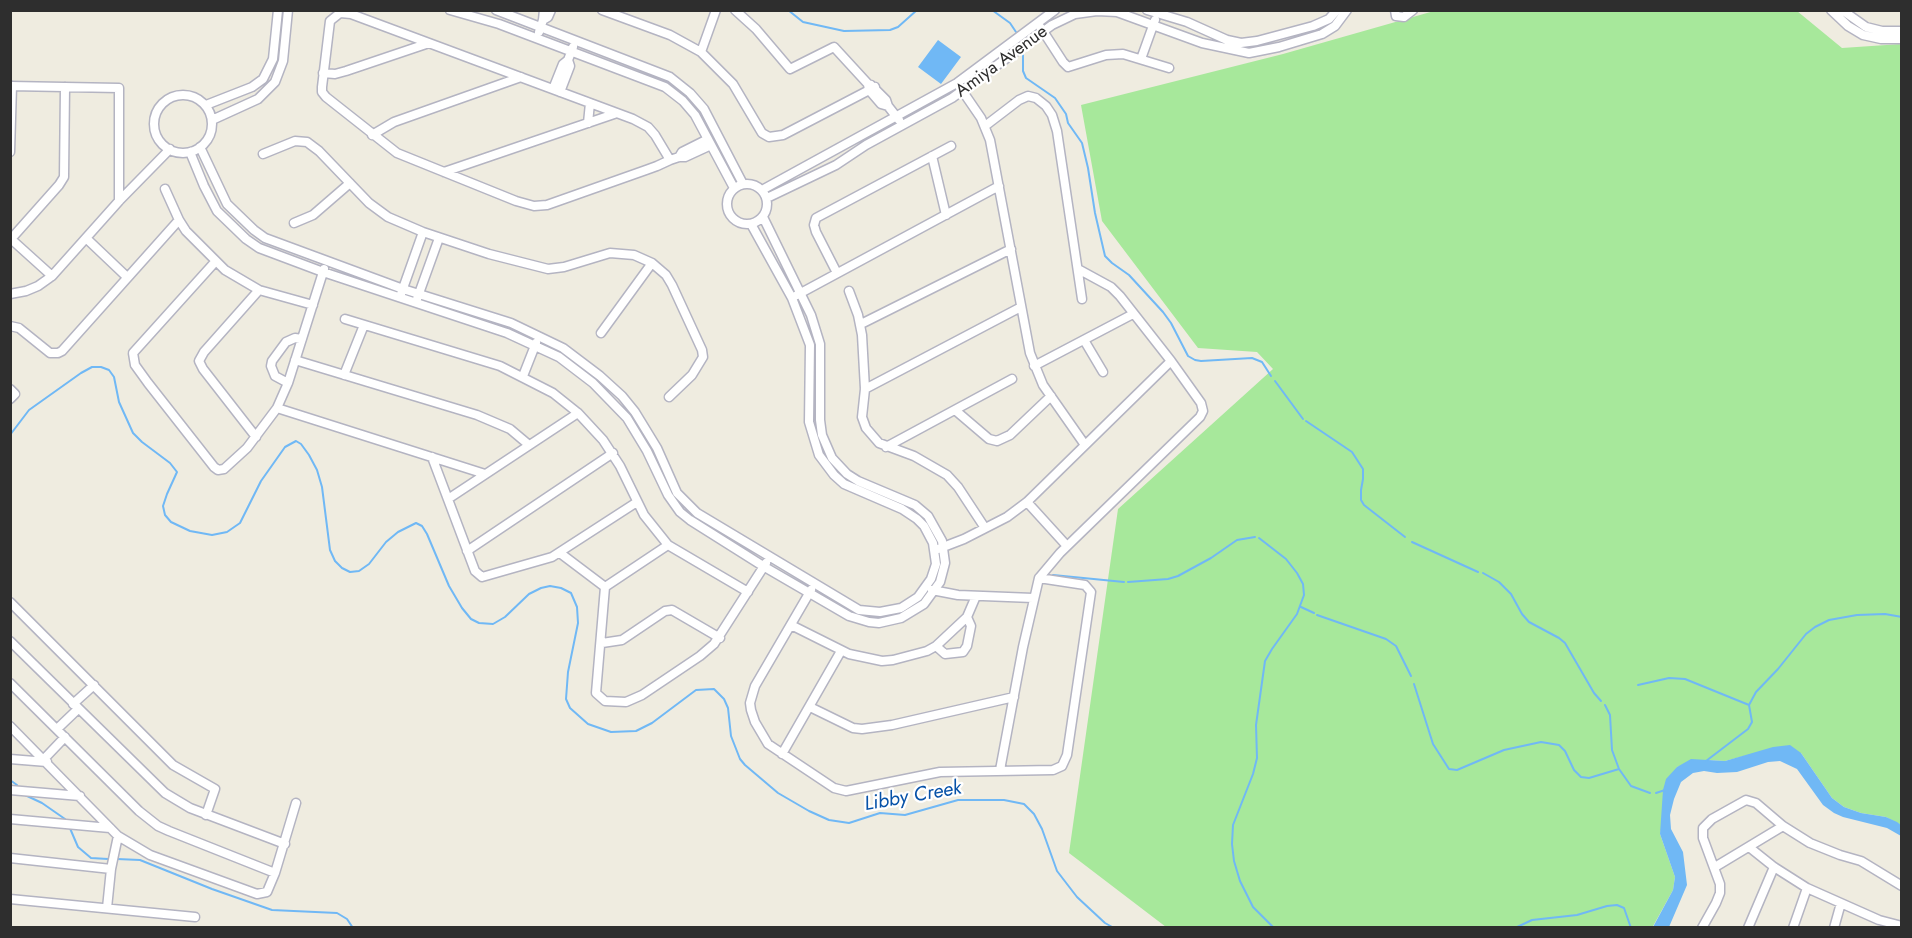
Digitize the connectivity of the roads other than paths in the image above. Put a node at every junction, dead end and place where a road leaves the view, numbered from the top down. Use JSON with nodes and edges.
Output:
{"nodes":[{"id":1,"x":278,"y":10,"type":"edge"},
{"id":2,"x":288,"y":10,"type":"edge"},
{"id":3,"x":450,"y":10,"type":"edge"},
{"id":4,"x":496,"y":10,"type":"edge"},
{"id":5,"x":544,"y":10,"type":"edge"},
{"id":6,"x":551,"y":10,"type":"edge"},
{"id":7,"x":602,"y":10,"type":"edge"},
{"id":8,"x":716,"y":10,"type":"edge"},
{"id":9,"x":735,"y":10,"type":"edge"},
{"id":10,"x":1055,"y":10,"type":"edge"},
{"id":11,"x":1147,"y":10,"type":"edge"},
{"id":12,"x":1337,"y":10,"type":"edge"},
{"id":13,"x":1347,"y":10,"type":"edge"},
{"id":14,"x":1395,"y":10,"type":"edge"},
{"id":15,"x":1413,"y":10,"type":"edge"},
{"id":16,"x":1830,"y":10,"type":"edge"},
{"id":17,"x":1842,"y":10,"type":"edge"},
{"id":18,"x":340,"y":12,"type":"edge"},
{"id":19,"x":358,"y":13,"type":"edge"},
{"id":20,"x":1158,"y":14,"type":"junction"},
{"id":21,"x":1037,"y":22,"type":"junction"},
{"id":22,"x":1332,"y":22,"type":"junction"},
{"id":23,"x":542,"y":24,"type":"junction"},
{"id":24,"x":1154,"y":25,"type":"junction"},
{"id":25,"x":1044,"y":31,"type":"junction"},
{"id":26,"x":1902,"y":31,"type":"edge"},
{"id":27,"x":400,"y":32,"type":"junction"},
{"id":28,"x":536,"y":38,"type":"junction"},
{"id":29,"x":1902,"y":39,"type":"edge"},
{"id":30,"x":575,"y":40,"type":"junction"},
{"id":31,"x":429,"y":43,"type":"junction"},
{"id":32,"x":1225,"y":44,"type":"junction"},
{"id":33,"x":401,"y":52,"type":"junction"},
{"id":34,"x":701,"y":52,"type":"junction"},
{"id":35,"x":570,"y":55,"type":"junction"},
{"id":36,"x":1141,"y":58,"type":"junction"},
{"id":37,"x":495,"y":67,"type":"junction"},
{"id":38,"x":1169,"y":68,"type":"dead end"},
{"id":39,"x":323,"y":73,"type":"junction"},
{"id":40,"x":521,"y":77,"type":"junction"},
{"id":41,"x":957,"y":83,"type":"junction"},
{"id":42,"x":11,"y":86,"type":"edge"},
{"id":43,"x":65,"y":87,"type":"junction"},
{"id":44,"x":493,"y":87,"type":"junction"},
{"id":45,"x":870,"y":87,"type":"junction"},
{"id":46,"x":243,"y":91,"type":"junction"},
{"id":47,"x":557,"y":91,"type":"junction"},
{"id":48,"x":963,"y":92,"type":"junction"},
{"id":49,"x":233,"y":95,"type":"junction"},
{"id":50,"x":590,"y":103,"type":"junction"},
{"id":51,"x":250,"y":104,"type":"junction"},
{"id":52,"x":206,"y":105,"type":"junction"},
{"id":53,"x":239,"y":109,"type":"junction"},
{"id":54,"x":617,"y":113,"type":"junction"},
{"id":55,"x":897,"y":117,"type":"junction"},
{"id":56,"x":212,"y":120,"type":"junction"},
{"id":57,"x":588,"y":123,"type":"junction"},
{"id":58,"x":902,"y":126,"type":"junction"},
{"id":59,"x":985,"y":126,"type":"junction"},
{"id":60,"x":372,"y":135,"type":"junction"},
{"id":61,"x":710,"y":142,"type":"junction"},
{"id":62,"x":951,"y":146,"type":"dead end"},
{"id":63,"x":200,"y":147,"type":"junction"},
{"id":64,"x":170,"y":149,"type":"junction"},
{"id":65,"x":10,"y":152,"type":"edge"},
{"id":66,"x":190,"y":152,"type":"junction"},
{"id":67,"x":263,"y":154,"type":"dead end"},
{"id":68,"x":932,"y":156,"type":"junction"},
{"id":69,"x":674,"y":159,"type":"junction"},
{"id":70,"x":470,"y":163,"type":"junction"},
{"id":71,"x":444,"y":172,"type":"junction"},
{"id":72,"x":350,"y":183,"type":"junction"},
{"id":73,"x":470,"y":183,"type":"junction"},
{"id":74,"x":743,"y":184,"type":"junction"},
{"id":75,"x":999,"y":186,"type":"junction"},
{"id":76,"x":734,"y":188,"type":"junction"},
{"id":77,"x":165,"y":189,"type":"dead end"},
{"id":78,"x":762,"y":189,"type":"junction"},
{"id":79,"x":767,"y":198,"type":"junction"},
{"id":80,"x":119,"y":201,"type":"junction"},
{"id":81,"x":946,"y":214,"type":"junction"},
{"id":82,"x":763,"y":217,"type":"junction"},
{"id":83,"x":179,"y":220,"type":"junction"},
{"id":84,"x":294,"y":223,"type":"dead end"},
{"id":85,"x":752,"y":224,"type":"junction"},
{"id":86,"x":423,"y":232,"type":"junction"},
{"id":87,"x":439,"y":238,"type":"junction"},
{"id":88,"x":87,"y":239,"type":"junction"},
{"id":89,"x":1011,"y":249,"type":"junction"},
{"id":90,"x":327,"y":261,"type":"junction"},
{"id":91,"x":215,"y":262,"type":"junction"},
{"id":92,"x":652,"y":263,"type":"junction"},
{"id":93,"x":1078,"y":269,"type":"junction"},
{"id":94,"x":323,"y":272,"type":"junction"},
{"id":95,"x":837,"y":273,"type":"junction"},
{"id":96,"x":52,"y":276,"type":"junction"},
{"id":97,"x":127,"y":277,"type":"junction"},
{"id":98,"x":403,"y":289,"type":"junction"},
{"id":99,"x":259,"y":290,"type":"junction"},
{"id":100,"x":849,"y":291,"type":"dead end"},
{"id":101,"x":800,"y":293,"type":"junction"},
{"id":102,"x":10,"y":294,"type":"edge"},
{"id":103,"x":419,"y":294,"type":"junction"},
{"id":104,"x":399,"y":298,"type":"junction"},
{"id":105,"x":792,"y":298,"type":"junction"},
{"id":106,"x":1082,"y":299,"type":"dead end"},
{"id":107,"x":416,"y":304,"type":"junction"},
{"id":108,"x":313,"y":305,"type":"junction"},
{"id":109,"x":1021,"y":307,"type":"junction"},
{"id":110,"x":1133,"y":314,"type":"junction"},
{"id":111,"x":345,"y":319,"type":"dead end"},
{"id":112,"x":861,"y":324,"type":"junction"},
{"id":113,"x":364,"y":325,"type":"junction"},
{"id":114,"x":10,"y":326,"type":"edge"},
{"id":115,"x":601,"y":333,"type":"dead end"},
{"id":116,"x":539,"y":336,"type":"junction"},
{"id":117,"x":302,"y":339,"type":"junction"},
{"id":118,"x":1083,"y":340,"type":"junction"},
{"id":119,"x":535,"y":345,"type":"junction"},
{"id":120,"x":295,"y":360,"type":"junction"},
{"id":121,"x":1170,"y":361,"type":"junction"},
{"id":122,"x":1034,"y":366,"type":"junction"},
{"id":123,"x":1103,"y":372,"type":"dead end"},
{"id":124,"x":344,"y":375,"type":"junction"},
{"id":125,"x":523,"y":376,"type":"junction"},
{"id":126,"x":1012,"y":379,"type":"dead end"},
{"id":127,"x":288,"y":383,"type":"junction"},
{"id":128,"x":10,"y":389,"type":"edge"},
{"id":129,"x":865,"y":389,"type":"junction"},
{"id":130,"x":1051,"y":396,"type":"junction"},
{"id":131,"x":669,"y":397,"type":"dead end"},
{"id":132,"x":10,"y":399,"type":"edge"},
{"id":133,"x":277,"y":408,"type":"junction"},
{"id":134,"x":955,"y":410,"type":"junction"},
{"id":135,"x":578,"y":413,"type":"junction"},
{"id":136,"x":256,"y":437,"type":"junction"},
{"id":137,"x":530,"y":445,"type":"junction"},
{"id":138,"x":1085,"y":445,"type":"junction"},
{"id":139,"x":886,"y":447,"type":"junction"},
{"id":140,"x":613,"y":453,"type":"junction"},
{"id":141,"x":432,"y":457,"type":"junction"},
{"id":142,"x":485,"y":474,"type":"junction"},
{"id":143,"x":448,"y":499,"type":"junction"},
{"id":144,"x":637,"y":502,"type":"junction"},
{"id":145,"x":1027,"y":502,"type":"junction"},
{"id":146,"x":985,"y":528,"type":"junction"},
{"id":147,"x":668,"y":545,"type":"junction"},
{"id":148,"x":1067,"y":546,"type":"junction"},
{"id":149,"x":939,"y":549,"type":"junction"},
{"id":150,"x":467,"y":552,"type":"junction"},
{"id":151,"x":560,"y":553,"type":"junction"},
{"id":152,"x":769,"y":557,"type":"junction"},
{"id":153,"x":763,"y":567,"type":"junction"},
{"id":154,"x":1039,"y":578,"type":"junction"},
{"id":155,"x":814,"y":584,"type":"junction"},
{"id":156,"x":605,"y":587,"type":"junction"},
{"id":157,"x":931,"y":589,"type":"junction"},
{"id":158,"x":747,"y":592,"type":"junction"},
{"id":159,"x":809,"y":593,"type":"junction"},
{"id":160,"x":976,"y":596,"type":"junction"},
{"id":161,"x":1033,"y":598,"type":"junction"},
{"id":162,"x":10,"y":602,"type":"edge"},
{"id":163,"x":967,"y":617,"type":"junction"},
{"id":164,"x":792,"y":625,"type":"junction"},
{"id":165,"x":720,"y":638,"type":"junction"},
{"id":166,"x":10,"y":641,"type":"edge"},
{"id":167,"x":602,"y":643,"type":"junction"},
{"id":168,"x":936,"y":646,"type":"junction"},
{"id":169,"x":841,"y":651,"type":"junction"},
{"id":170,"x":10,"y":683,"type":"edge"},
{"id":171,"x":94,"y":686,"type":"junction"},
{"id":172,"x":1014,"y":697,"type":"junction"},
{"id":173,"x":76,"y":707,"type":"junction"},
{"id":174,"x":810,"y":707,"type":"junction"},
{"id":175,"x":57,"y":729,"type":"junction"},
{"id":176,"x":12,"y":730,"type":"edge"},
{"id":177,"x":65,"y":737,"type":"junction"},
{"id":178,"x":782,"y":753,"type":"junction"},
{"id":179,"x":10,"y":759,"type":"edge"},
{"id":180,"x":45,"y":760,"type":"junction"},
{"id":181,"x":1000,"y":770,"type":"junction"},
{"id":182,"x":12,"y":790,"type":"edge"},
{"id":183,"x":80,"y":796,"type":"junction"},
{"id":184,"x":296,"y":803,"type":"dead end"},
{"id":185,"x":207,"y":815,"type":"junction"},
{"id":186,"x":10,"y":819,"type":"edge"},
{"id":187,"x":1783,"y":826,"type":"junction"},
{"id":188,"x":110,"y":828,"type":"junction"},
{"id":189,"x":118,"y":836,"type":"junction"},
{"id":190,"x":285,"y":844,"type":"junction"},
{"id":191,"x":1749,"y":847,"type":"junction"},
{"id":192,"x":10,"y":858,"type":"edge"},
{"id":193,"x":112,"y":862,"type":"junction"},
{"id":194,"x":1715,"y":867,"type":"junction"},
{"id":195,"x":1774,"y":867,"type":"junction"},
{"id":196,"x":275,"y":873,"type":"junction"},
{"id":197,"x":1902,"y":886,"type":"edge"},
{"id":198,"x":1807,"y":888,"type":"junction"},
{"id":199,"x":10,"y":899,"type":"edge"},
{"id":200,"x":1841,"y":903,"type":"junction"},
{"id":201,"x":107,"y":908,"type":"junction"},
{"id":202,"x":195,"y":917,"type":"dead end"},
{"id":203,"x":1877,"y":924,"type":"edge"},
{"id":204,"x":1902,"y":926,"type":"edge"},
{"id":205,"x":1702,"y":927,"type":"edge"},
{"id":206,"x":1748,"y":927,"type":"edge"},
{"id":207,"x":1793,"y":927,"type":"edge"},
{"id":208,"x":1834,"y":927,"type":"edge"}],
"edges":[{"from":1,"to":46,"type":"street"},
{"from":2,"to":51,"type":"street"},
{"from":3,"to":28,"type":"street"},
{"from":4,"to":23,"type":"street"},
{"from":5,"to":23,"type":"street"},
{"from":6,"to":23,"type":"street"},
{"from":7,"to":34,"type":"street"},
{"from":8,"to":34,"type":"street"},
{"from":9,"to":45,"type":"street"},
{"from":10,"to":21,"type":"street","name":"Amiya Avenue"},
{"from":11,"to":20,"type":"street","name":"Amiya Avenue"},
{"from":12,"to":22,"type":"street","name":"Amiya Avenue"},
{"from":13,"to":22,"type":"street","name":"Amiya Avenue"},
{"from":14,"to":15,"type":"street"},
{"from":16,"to":29,"type":"street"},
{"from":17,"to":26,"type":"street"},
{"from":18,"to":19,"type":"street"},
{"from":18,"to":39,"type":"street"},
{"from":19,"to":27,"type":"street"},
{"from":20,"to":24,"type":"street"},
{"from":20,"to":32,"type":"street","name":"Amiya Avenue"},
{"from":21,"to":25,"type":"street"},
{"from":21,"to":41,"type":"street","name":"Amiya Avenue"},
{"from":22,"to":32,"type":"street","name":"Amiya Avenue"},
{"from":23,"to":28,"type":"street"},
{"from":23,"to":30,"type":"street"},
{"from":24,"to":25,"type":"street","name":"Amiya Avenue"},
{"from":24,"to":32,"type":"street","name":"Amiya Avenue"},
{"from":24,"to":36,"type":"street"},
{"from":25,"to":36,"type":"street"},
{"from":25,"to":48,"type":"street","name":"Amiya Avenue"},
{"from":27,"to":31,"type":"street"},
{"from":27,"to":33,"type":"street"},
{"from":28,"to":35,"type":"street"},
{"from":30,"to":35,"type":"street"},
{"from":30,"to":74,"type":"street"},
{"from":31,"to":33,"type":"street"},
{"from":31,"to":37,"type":"street"},
{"from":33,"to":39,"type":"street"},
{"from":34,"to":45,"type":"street"},
{"from":35,"to":47,"type":"street"},
{"from":35,"to":61,"type":"street"},
{"from":36,"to":38,"type":"street"},
{"from":37,"to":40,"type":"street"},
{"from":37,"to":44,"type":"street"},
{"from":39,"to":60,"type":"street"},
{"from":40,"to":44,"type":"street"},
{"from":40,"to":47,"type":"street"},
{"from":41,"to":48,"type":"street"},
{"from":41,"to":55,"type":"street","name":"Amiya Avenue"},
{"from":42,"to":43,"type":"street"},
{"from":42,"to":65,"type":"street"},
{"from":43,"to":80,"type":"street"},
{"from":43,"to":96,"type":"street"},
{"from":44,"to":60,"type":"street"},
{"from":45,"to":55,"type":"street"},
{"from":46,"to":49,"type":"street"},
{"from":46,"to":51,"type":"street"},
{"from":47,"to":50,"type":"street"},
{"from":48,"to":58,"type":"street","name":"Amiya Avenue"},
{"from":48,"to":59,"type":"street"},
{"from":49,"to":52,"type":"street"},
{"from":49,"to":53,"type":"street"},
{"from":50,"to":54,"type":"street"},
{"from":50,"to":57,"type":"street"},
{"from":51,"to":53,"type":"street"},
{"from":52,"to":56,"type":"street"},
{"from":52,"to":64,"type":"street"},
{"from":53,"to":56,"type":"street"},
{"from":54,"to":57,"type":"street"},
{"from":54,"to":69,"type":"street"},
{"from":55,"to":58,"type":"street"},
{"from":55,"to":78,"type":"street","name":"Amiya Avenue"},
{"from":56,"to":63,"type":"street"},
{"from":57,"to":70,"type":"street"},
{"from":58,"to":79,"type":"street","name":"Amiya Avenue"},
{"from":59,"to":75,"type":"street"},
{"from":59,"to":93,"type":"street"},
{"from":60,"to":71,"type":"street"},
{"from":61,"to":69,"type":"street"},
{"from":61,"to":76,"type":"street"},
{"from":62,"to":68,"type":"street"},
{"from":63,"to":66,"type":"street"},
{"from":63,"to":90,"type":"street"},
{"from":64,"to":66,"type":"street"},
{"from":64,"to":80,"type":"street"},
{"from":66,"to":94,"type":"street"},
{"from":67,"to":72,"type":"street"},
{"from":68,"to":81,"type":"street"},
{"from":68,"to":95,"type":"street"},
{"from":69,"to":73,"type":"street"},
{"from":70,"to":71,"type":"street"},
{"from":70,"to":73,"type":"street"},
{"from":71,"to":73,"type":"street"},
{"from":72,"to":84,"type":"street"},
{"from":72,"to":86,"type":"street"},
{"from":74,"to":76,"type":"street"},
{"from":74,"to":78,"type":"street"},
{"from":75,"to":81,"type":"street"},
{"from":75,"to":89,"type":"street"},
{"from":76,"to":85,"type":"street"},
{"from":77,"to":83,"type":"street"},
{"from":78,"to":79,"type":"street"},
{"from":79,"to":82,"type":"street"},
{"from":80,"to":88,"type":"street"},
{"from":81,"to":95,"type":"street"},
{"from":82,"to":85,"type":"street"},
{"from":82,"to":101,"type":"street"},
{"from":83,"to":91,"type":"street"},
{"from":83,"to":97,"type":"street"},
{"from":85,"to":105,"type":"street"},
{"from":86,"to":87,"type":"street"},
{"from":86,"to":98,"type":"street"},
{"from":87,"to":92,"type":"street"},
{"from":87,"to":103,"type":"street"},
{"from":88,"to":96,"type":"street"},
{"from":88,"to":97,"type":"street"},
{"from":89,"to":109,"type":"street"},
{"from":89,"to":112,"type":"street"},
{"from":90,"to":94,"type":"street"},
{"from":90,"to":98,"type":"street"},
{"from":91,"to":99,"type":"street"},
{"from":91,"to":136,"type":"street"},
{"from":92,"to":115,"type":"street"},
{"from":92,"to":131,"type":"street"},
{"from":93,"to":106,"type":"street"},
{"from":93,"to":110,"type":"street"},
{"from":94,"to":104,"type":"street"},
{"from":94,"to":108,"type":"street"},
{"from":95,"to":101,"type":"street"},
{"from":96,"to":102,"type":"street"},
{"from":97,"to":114,"type":"street"},
{"from":98,"to":103,"type":"street"},
{"from":98,"to":104,"type":"street"},
{"from":99,"to":108,"type":"street"},
{"from":99,"to":136,"type":"street"},
{"from":100,"to":112,"type":"street"},
{"from":101,"to":105,"type":"street"},
{"from":101,"to":149,"type":"street"},
{"from":103,"to":107,"type":"street"},
{"from":103,"to":116,"type":"street"},
{"from":104,"to":107,"type":"street"},
{"from":105,"to":149,"type":"street"},
{"from":107,"to":119,"type":"street"},
{"from":108,"to":117,"type":"street"},
{"from":109,"to":122,"type":"street"},
{"from":109,"to":129,"type":"street"},
{"from":110,"to":118,"type":"street"},
{"from":110,"to":121,"type":"street"},
{"from":111,"to":113,"type":"street"},
{"from":112,"to":129,"type":"street"},
{"from":113,"to":124,"type":"street"},
{"from":113,"to":125,"type":"street"},
{"from":116,"to":119,"type":"street"},
{"from":116,"to":152,"type":"street"},
{"from":117,"to":120,"type":"street"},
{"from":117,"to":127,"type":"street"},
{"from":118,"to":122,"type":"street"},
{"from":118,"to":123,"type":"street"},
{"from":119,"to":125,"type":"street"},
{"from":119,"to":153,"type":"street"},
{"from":120,"to":124,"type":"street"},
{"from":120,"to":127,"type":"street"},
{"from":121,"to":138,"type":"street"},
{"from":121,"to":148,"type":"street"},
{"from":122,"to":130,"type":"street"},
{"from":124,"to":137,"type":"street"},
{"from":125,"to":135,"type":"street"},
{"from":126,"to":134,"type":"street"},
{"from":127,"to":133,"type":"street"},
{"from":128,"to":132,"type":"street"},
{"from":129,"to":139,"type":"street"},
{"from":130,"to":134,"type":"street"},
{"from":130,"to":138,"type":"street"},
{"from":133,"to":136,"type":"street"},
{"from":133,"to":141,"type":"street"},
{"from":134,"to":139,"type":"street"},
{"from":135,"to":137,"type":"street"},
{"from":135,"to":140,"type":"street"},
{"from":137,"to":142,"type":"street"},
{"from":138,"to":145,"type":"street"},
{"from":139,"to":146,"type":"street"},
{"from":140,"to":144,"type":"street"},
{"from":140,"to":150,"type":"street"},
{"from":141,"to":142,"type":"street"},
{"from":141,"to":143,"type":"street"},
{"from":142,"to":143,"type":"street"},
{"from":143,"to":150,"type":"street"},
{"from":144,"to":147,"type":"street"},
{"from":144,"to":151,"type":"street"},
{"from":145,"to":146,"type":"street"},
{"from":145,"to":148,"type":"street"},
{"from":146,"to":149,"type":"street"},
{"from":147,"to":156,"type":"street"},
{"from":147,"to":158,"type":"street"},
{"from":148,"to":154,"type":"street"},
{"from":149,"to":157,"type":"street"},
{"from":150,"to":151,"type":"street"},
{"from":151,"to":156,"type":"street"},
{"from":152,"to":153,"type":"street"},
{"from":152,"to":155,"type":"street"},
{"from":153,"to":158,"type":"street"},
{"from":153,"to":159,"type":"street"},
{"from":154,"to":161,"type":"street"},
{"from":154,"to":181,"type":"street"},
{"from":155,"to":157,"type":"street"},
{"from":155,"to":159,"type":"street"},
{"from":156,"to":167,"type":"street"},
{"from":157,"to":159,"type":"street"},
{"from":157,"to":160,"type":"street"},
{"from":158,"to":165,"type":"street"},
{"from":159,"to":164,"type":"street"},
{"from":160,"to":161,"type":"street"},
{"from":160,"to":163,"type":"street"},
{"from":161,"to":172,"type":"street"},
{"from":162,"to":171,"type":"street"},
{"from":163,"to":168,"type":"street"},
{"from":163,"to":168,"type":"street"},
{"from":164,"to":169,"type":"street"},
{"from":164,"to":178,"type":"street"},
{"from":165,"to":167,"type":"street"},
{"from":165,"to":167,"type":"street"},
{"from":166,"to":173,"type":"street"},
{"from":168,"to":169,"type":"street"},
{"from":169,"to":174,"type":"street"},
{"from":170,"to":175,"type":"street"},
{"from":171,"to":173,"type":"street"},
{"from":171,"to":185,"type":"street"},
{"from":172,"to":174,"type":"street"},
{"from":172,"to":181,"type":"street"},
{"from":173,"to":175,"type":"street"},
{"from":173,"to":185,"type":"street"},
{"from":174,"to":178,"type":"street"},
{"from":175,"to":177,"type":"street"},
{"from":176,"to":180,"type":"street"},
{"from":177,"to":180,"type":"street"},
{"from":177,"to":196,"type":"street"},
{"from":178,"to":181,"type":"street"},
{"from":179,"to":180,"type":"street"},
{"from":180,"to":183,"type":"street"},
{"from":182,"to":183,"type":"street"},
{"from":183,"to":188,"type":"street"},
{"from":184,"to":190,"type":"street"},
{"from":185,"to":190,"type":"street"},
{"from":186,"to":188,"type":"street"},
{"from":187,"to":191,"type":"street"},
{"from":187,"to":194,"type":"street"},
{"from":187,"to":197,"type":"street"},
{"from":188,"to":189,"type":"street"},
{"from":189,"to":193,"type":"street"},
{"from":189,"to":196,"type":"street"},
{"from":190,"to":196,"type":"street"},
{"from":191,"to":194,"type":"street"},
{"from":191,"to":195,"type":"street"},
{"from":192,"to":193,"type":"street"},
{"from":193,"to":201,"type":"street"},
{"from":194,"to":205,"type":"street"},
{"from":195,"to":198,"type":"street"},
{"from":195,"to":206,"type":"street"},
{"from":198,"to":200,"type":"street"},
{"from":198,"to":207,"type":"street"},
{"from":199,"to":201,"type":"street"},
{"from":200,"to":203,"type":"street"},
{"from":200,"to":208,"type":"street"},
{"from":201,"to":202,"type":"street"},
{"from":203,"to":204,"type":"street"}]}
